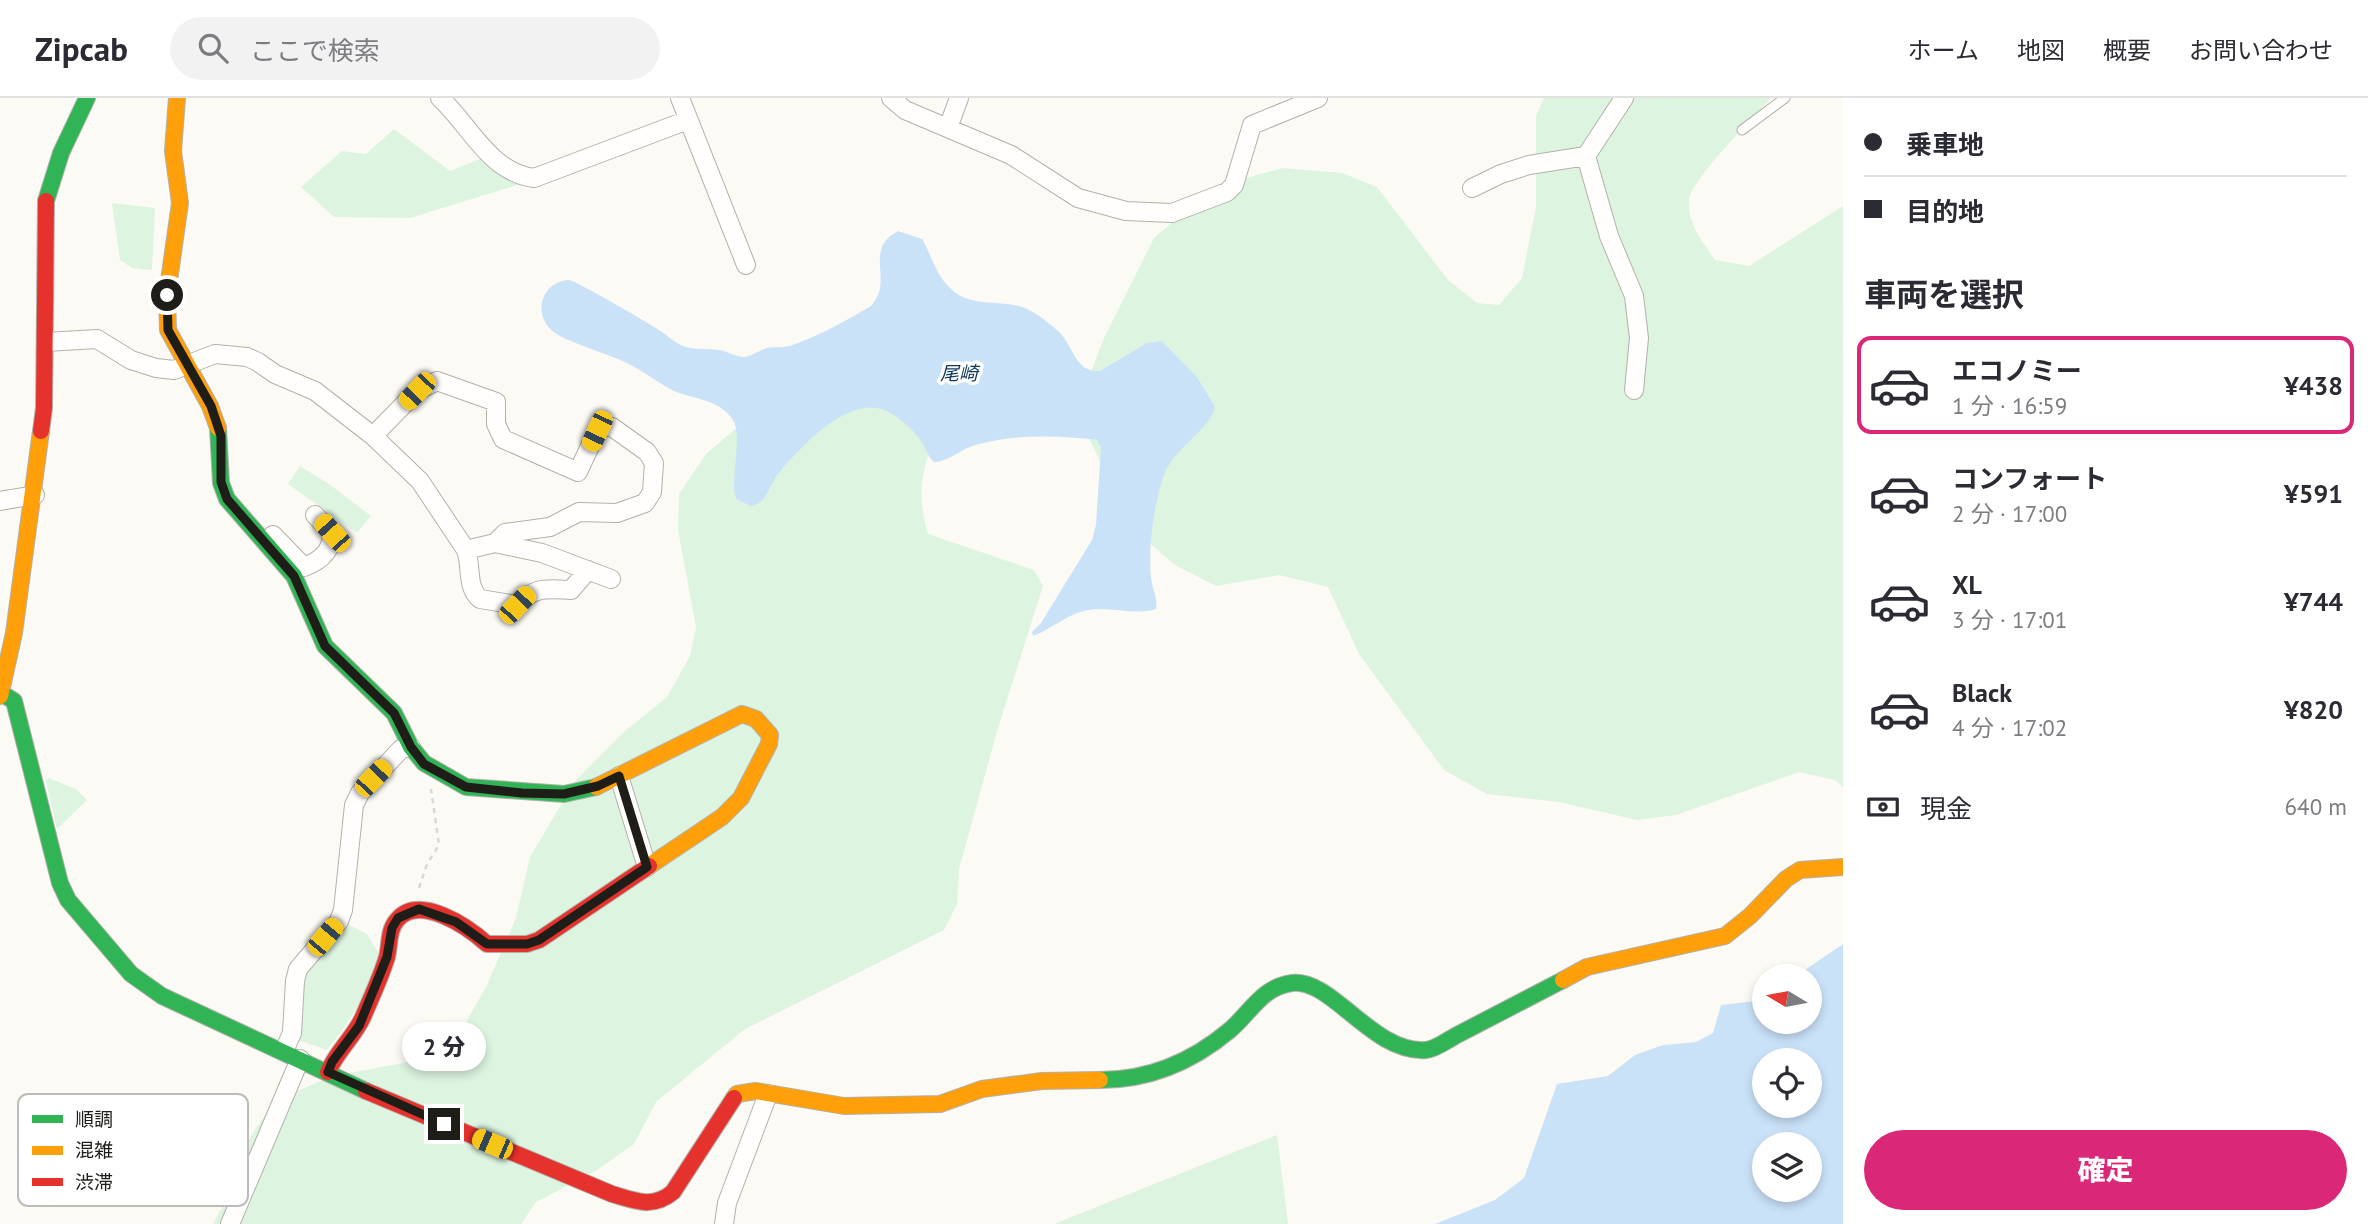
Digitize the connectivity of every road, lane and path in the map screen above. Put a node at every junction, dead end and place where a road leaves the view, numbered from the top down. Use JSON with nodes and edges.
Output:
{"nodes":[{"id":1,"x":87,"y":98,"type":"edge"},
{"id":2,"x":177,"y":98,"type":"edge"},
{"id":3,"x":440,"y":98,"type":"edge"},
{"id":4,"x":680,"y":98,"type":"edge"},
{"id":5,"x":891,"y":98,"type":"edge"},
{"id":6,"x":959,"y":98,"type":"edge"},
{"id":7,"x":1318,"y":98,"type":"edge"},
{"id":8,"x":1624,"y":98,"type":"edge"},
{"id":9,"x":1785,"y":98,"type":"edge"},
{"id":10,"x":688,"y":120,"type":"junction"},
{"id":11,"x":948,"y":128,"type":"junction"},
{"id":12,"x":1742,"y":130,"type":"dead end"},
{"id":13,"x":1586,"y":156,"type":"junction"},
{"id":14,"x":1472,"y":188,"type":"dead end"},
{"id":15,"x":746,"y":265,"type":"dead end"},
{"id":16,"x":46,"y":342,"type":"junction"},
{"id":17,"x":187,"y":366,"type":"junction"},
{"id":18,"x":1634,"y":390,"type":"dead end"},
{"id":19,"x":373,"y":436,"type":"junction"},
{"id":20,"x":35,"y":495,"type":"junction"},
{"id":21,"x":0,"y":501,"type":"edge"},
{"id":22,"x":315,"y":515,"type":"dead end"},
{"id":23,"x":247,"y":526,"type":"junction"},
{"id":24,"x":495,"y":542,"type":"junction"},
{"id":25,"x":466,"y":550,"type":"junction"},
{"id":26,"x":588,"y":570,"type":"junction"},
{"id":27,"x":611,"y":579,"type":"dead end"},
{"id":28,"x":0,"y":694,"type":"edge"},
{"id":29,"x":411,"y":747,"type":"junction"},
{"id":30,"x":432,"y":769,"type":"junction"},
{"id":31,"x":619,"y":776,"type":"junction"},
{"id":32,"x":647,"y":867,"type":"junction"},
{"id":33,"x":1843,"y":867,"type":"edge"},
{"id":34,"x":419,"y":909,"type":"junction"},
{"id":35,"x":292,"y":1055,"type":"junction"},
{"id":36,"x":328,"y":1072,"type":"junction"},
{"id":37,"x":768,"y":1094,"type":"junction"},
{"id":38,"x":248,"y":1175,"type":"edge"},
{"id":39,"x":237,"y":1206,"type":"edge"},
{"id":40,"x":230,"y":1224,"type":"edge"},
{"id":41,"x":724,"y":1224,"type":"edge"}],
"edges":[{"from":1,"to":16,"type":"street"},
{"from":2,"to":17,"type":"street"},
{"from":3,"to":10,"type":"street"},
{"from":4,"to":10,"type":"street"},
{"from":5,"to":11,"type":"street"},
{"from":6,"to":11,"type":"street"},
{"from":7,"to":11,"type":"street"},
{"from":8,"to":13,"type":"street"},
{"from":9,"to":12,"type":"lane"},
{"from":10,"to":15,"type":"street"},
{"from":13,"to":14,"type":"street"},
{"from":13,"to":18,"type":"street"},
{"from":16,"to":17,"type":"street"},
{"from":16,"to":20,"type":"street"},
{"from":17,"to":19,"type":"street"},
{"from":17,"to":23,"type":"street"},
{"from":19,"to":24,"type":"street"},
{"from":19,"to":25,"type":"street"},
{"from":20,"to":21,"type":"street"},
{"from":20,"to":28,"type":"street"},
{"from":22,"to":23,"type":"street"},
{"from":23,"to":29,"type":"street"},
{"from":24,"to":25,"type":"street"},
{"from":24,"to":26,"type":"street"},
{"from":25,"to":26,"type":"street"},
{"from":26,"to":27,"type":"street"},
{"from":28,"to":35,"type":"street"},
{"from":29,"to":30,"type":"street"},
{"from":29,"to":35,"type":"street"},
{"from":30,"to":31,"type":"street"},
{"from":30,"to":34,"type":"path"},
{"from":31,"to":32,"type":"street"},
{"from":31,"to":32,"type":"street"},
{"from":32,"to":34,"type":"street"},
{"from":33,"to":37,"type":"street"},
{"from":34,"to":36,"type":"street"},
{"from":35,"to":36,"type":"street"},
{"from":35,"to":38,"type":"street"},
{"from":36,"to":37,"type":"street"},
{"from":37,"to":41,"type":"street"},
{"from":39,"to":40,"type":"street"}]}
